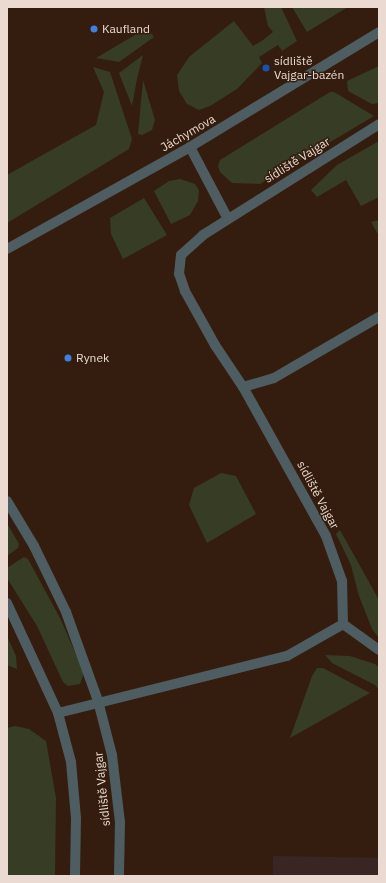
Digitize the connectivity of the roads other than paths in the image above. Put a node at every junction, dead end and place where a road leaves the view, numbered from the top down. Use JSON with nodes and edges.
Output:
{"nodes":[{"id":1,"x":379,"y":32,"type":"edge"},
{"id":2,"x":379,"y":124,"type":"edge"},
{"id":3,"x":190,"y":148,"type":"junction"},
{"id":4,"x":228,"y":219,"type":"junction"},
{"id":5,"x":7,"y":249,"type":"edge"},
{"id":6,"x":379,"y":317,"type":"edge"},
{"id":7,"x":243,"y":387,"type":"junction"},
{"id":8,"x":7,"y":501,"type":"edge"},
{"id":9,"x":7,"y":603,"type":"edge"},
{"id":10,"x":343,"y":624,"type":"junction"},
{"id":11,"x":379,"y":650,"type":"edge"},
{"id":12,"x":98,"y":702,"type":"junction"},
{"id":13,"x":58,"y":713,"type":"junction"},
{"id":14,"x":75,"y":876,"type":"edge"},
{"id":15,"x":119,"y":876,"type":"edge"}],
"edges":[{"from":1,"to":3,"type":"street","name":"Jáchymova"},
{"from":2,"to":4,"type":"street","name":"sídliště Vajgar"},
{"from":3,"to":4,"type":"street"},
{"from":3,"to":5,"type":"street","name":"Jáchymova"},
{"from":4,"to":7,"type":"street","name":"sídliště Vajgar"},
{"from":6,"to":7,"type":"street"},
{"from":7,"to":10,"type":"street","name":"sídliště Vajgar"},
{"from":8,"to":12,"type":"street","name":"sídliště Vajgar"},
{"from":9,"to":13,"type":"street"},
{"from":10,"to":11,"type":"street"},
{"from":10,"to":12,"type":"street"},
{"from":12,"to":13,"type":"street"},
{"from":12,"to":15,"type":"street","name":"sídliště Vajgar"},
{"from":13,"to":14,"type":"street"}]}
